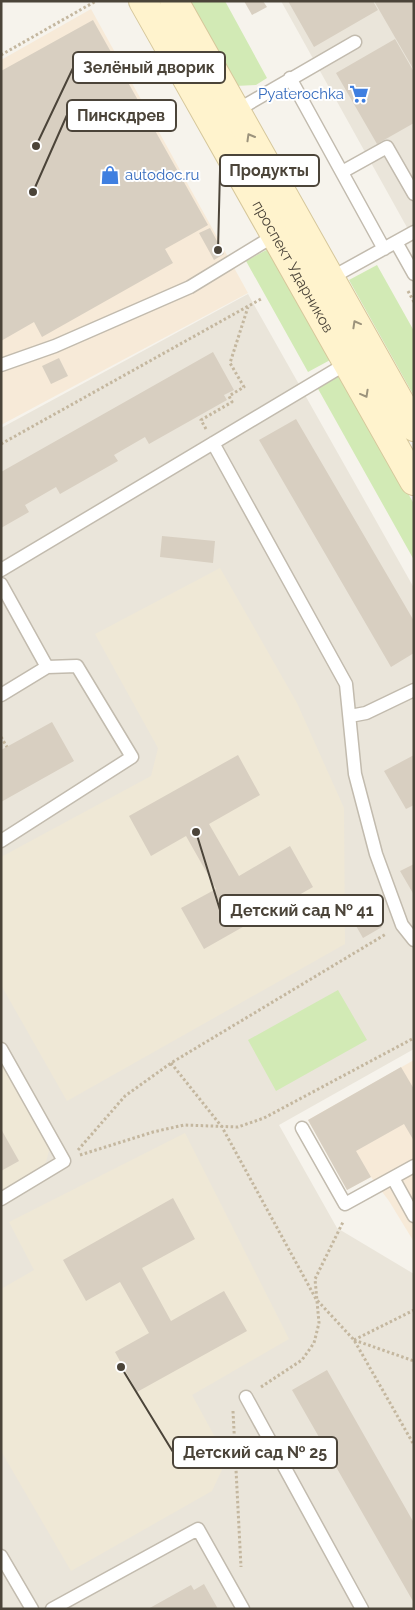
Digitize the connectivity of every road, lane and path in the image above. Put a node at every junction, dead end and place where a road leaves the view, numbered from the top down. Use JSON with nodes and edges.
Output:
{"nodes":[{"id":1,"x":96,"y":1,"type":"edge"},
{"id":2,"x":143,"y":1,"type":"edge"},
{"id":3,"x":174,"y":1,"type":"edge"},
{"id":4,"x":355,"y":42,"type":"dead end"},
{"id":5,"x":1,"y":55,"type":"edge"},
{"id":6,"x":290,"y":78,"type":"junction"},
{"id":7,"x":236,"y":111,"type":"junction"},
{"id":8,"x":212,"y":125,"type":"junction"},
{"id":9,"x":342,"y":172,"type":"junction"},
{"id":10,"x":414,"y":194,"type":"edge"},
{"id":11,"x":298,"y":221,"type":"junction"},
{"id":12,"x":414,"y":232,"type":"edge"},
{"id":13,"x":275,"y":235,"type":"junction"},
{"id":14,"x":396,"y":242,"type":"junction"},
{"id":15,"x":384,"y":249,"type":"junction"},
{"id":16,"x":414,"y":274,"type":"edge"},
{"id":17,"x":330,"y":278,"type":"junction"},
{"id":18,"x":307,"y":292,"type":"junction"},
{"id":19,"x":261,"y":299,"type":"dead end"},
{"id":20,"x":248,"y":306,"type":"junction"},
{"id":21,"x":359,"y":356,"type":"junction"},
{"id":22,"x":1,"y":365,"type":"edge"},
{"id":23,"x":201,"y":420,"type":"dead end"},
{"id":24,"x":414,"y":428,"type":"edge"},
{"id":25,"x":213,"y":443,"type":"junction"},
{"id":26,"x":1,"y":444,"type":"edge"},
{"id":27,"x":414,"y":481,"type":"edge"},
{"id":28,"x":1,"y":570,"type":"edge"},
{"id":29,"x":1,"y":584,"type":"edge"},
{"id":30,"x":47,"y":667,"type":"junction"},
{"id":31,"x":414,"y":690,"type":"edge"},
{"id":32,"x":1,"y":695,"type":"edge"},
{"id":33,"x":350,"y":716,"type":"junction"},
{"id":34,"x":1,"y":737,"type":"edge"},
{"id":35,"x":7,"y":747,"type":"dead end"},
{"id":36,"x":1,"y":841,"type":"edge"},
{"id":37,"x":402,"y":924,"type":"junction"},
{"id":38,"x":414,"y":940,"type":"edge"},
{"id":39,"x":414,"y":1038,"type":"edge"},
{"id":40,"x":1,"y":1049,"type":"edge"},
{"id":41,"x":171,"y":1063,"type":"junction"},
{"id":42,"x":222,"y":1126,"type":"junction"},
{"id":43,"x":302,"y":1128,"type":"dead end"},
{"id":44,"x":68,"y":1159,"type":"junction"},
{"id":45,"x":414,"y":1166,"type":"edge"},
{"id":46,"x":393,"y":1178,"type":"junction"},
{"id":47,"x":1,"y":1199,"type":"edge"},
{"id":48,"x":345,"y":1204,"type":"junction"},
{"id":49,"x":414,"y":1216,"type":"edge"},
{"id":50,"x":316,"y":1299,"type":"junction"},
{"id":51,"x":414,"y":1310,"type":"edge"},
{"id":52,"x":354,"y":1340,"type":"junction"},
{"id":53,"x":414,"y":1361,"type":"edge"},
{"id":54,"x":246,"y":1397,"type":"junction"},
{"id":55,"x":414,"y":1445,"type":"edge"},
{"id":56,"x":1,"y":1556,"type":"edge"},
{"id":57,"x":241,"y":1569,"type":"dead end"},
{"id":58,"x":32,"y":1609,"type":"edge"},
{"id":59,"x":52,"y":1609,"type":"edge"},
{"id":60,"x":243,"y":1609,"type":"edge"},
{"id":61,"x":362,"y":1609,"type":"edge"}],
"edges":[{"from":1,"to":5,"type":"path"},
{"from":2,"to":8,"type":"street","name":"проспект Ударников"},
{"from":3,"to":7,"type":"street","name":"проспект Ударников"},
{"from":4,"to":6,"type":"lane"},
{"from":6,"to":7,"type":"lane"},
{"from":6,"to":9,"type":"lane"},
{"from":7,"to":8,"type":"lane"},
{"from":11,"to":7,"type":"street","name":"проспект Ударников","one_way":true},
{"from":8,"to":13,"type":"street","name":"проспект Ударников"},
{"from":9,"to":10,"type":"lane"},
{"from":9,"to":15,"type":"lane"},
{"from":11,"to":13,"type":"lane"},
{"from":11,"to":17,"type":"street","name":"проспект Ударников"},
{"from":12,"to":14,"type":"lane"},
{"from":13,"to":18,"type":"street","name":"проспект Ударников"},
{"from":13,"to":22,"type":"lane"},
{"from":14,"to":15,"type":"lane"},
{"from":14,"to":16,"type":"lane"},
{"from":15,"to":17,"type":"lane"},
{"from":17,"to":18,"type":"lane"},
{"from":21,"to":17,"type":"street","name":"проспект Ударников","one_way":true},
{"from":18,"to":21,"type":"street","name":"проспект Ударников"},
{"from":19,"to":20,"type":"path"},
{"from":20,"to":23,"type":"path"},
{"from":20,"to":26,"type":"path"},
{"from":21,"to":24,"type":"street","name":"проспект Ударников"},
{"from":21,"to":25,"type":"lane"},
{"from":21,"to":27,"type":"street","name":"проспект Ударников","one_way":true},
{"from":25,"to":28,"type":"lane"},
{"from":25,"to":33,"type":"lane"},
{"from":29,"to":30,"type":"lane"},
{"from":30,"to":32,"type":"lane"},
{"from":30,"to":36,"type":"lane"},
{"from":31,"to":33,"type":"lane"},
{"from":33,"to":37,"type":"lane"},
{"from":34,"to":35,"type":"path"},
{"from":37,"to":38,"type":"lane"},
{"from":37,"to":41,"type":"path"},
{"from":39,"to":42,"type":"path"},
{"from":40,"to":44,"type":"lane"},
{"from":41,"to":42,"type":"path"},
{"from":41,"to":44,"type":"path"},
{"from":42,"to":44,"type":"path"},
{"from":42,"to":50,"type":"path"},
{"from":43,"to":48,"type":"lane"},
{"from":44,"to":47,"type":"lane"},
{"from":45,"to":46,"type":"lane"},
{"from":46,"to":48,"type":"lane"},
{"from":46,"to":49,"type":"lane"},
{"from":48,"to":50,"type":"path"},
{"from":50,"to":52,"type":"path"},
{"from":50,"to":54,"type":"path"},
{"from":51,"to":52,"type":"path"},
{"from":52,"to":53,"type":"path"},
{"from":52,"to":55,"type":"path"},
{"from":54,"to":57,"type":"path"},
{"from":54,"to":61,"type":"lane"},
{"from":56,"to":58,"type":"lane"},
{"from":59,"to":60,"type":"lane"}]}
